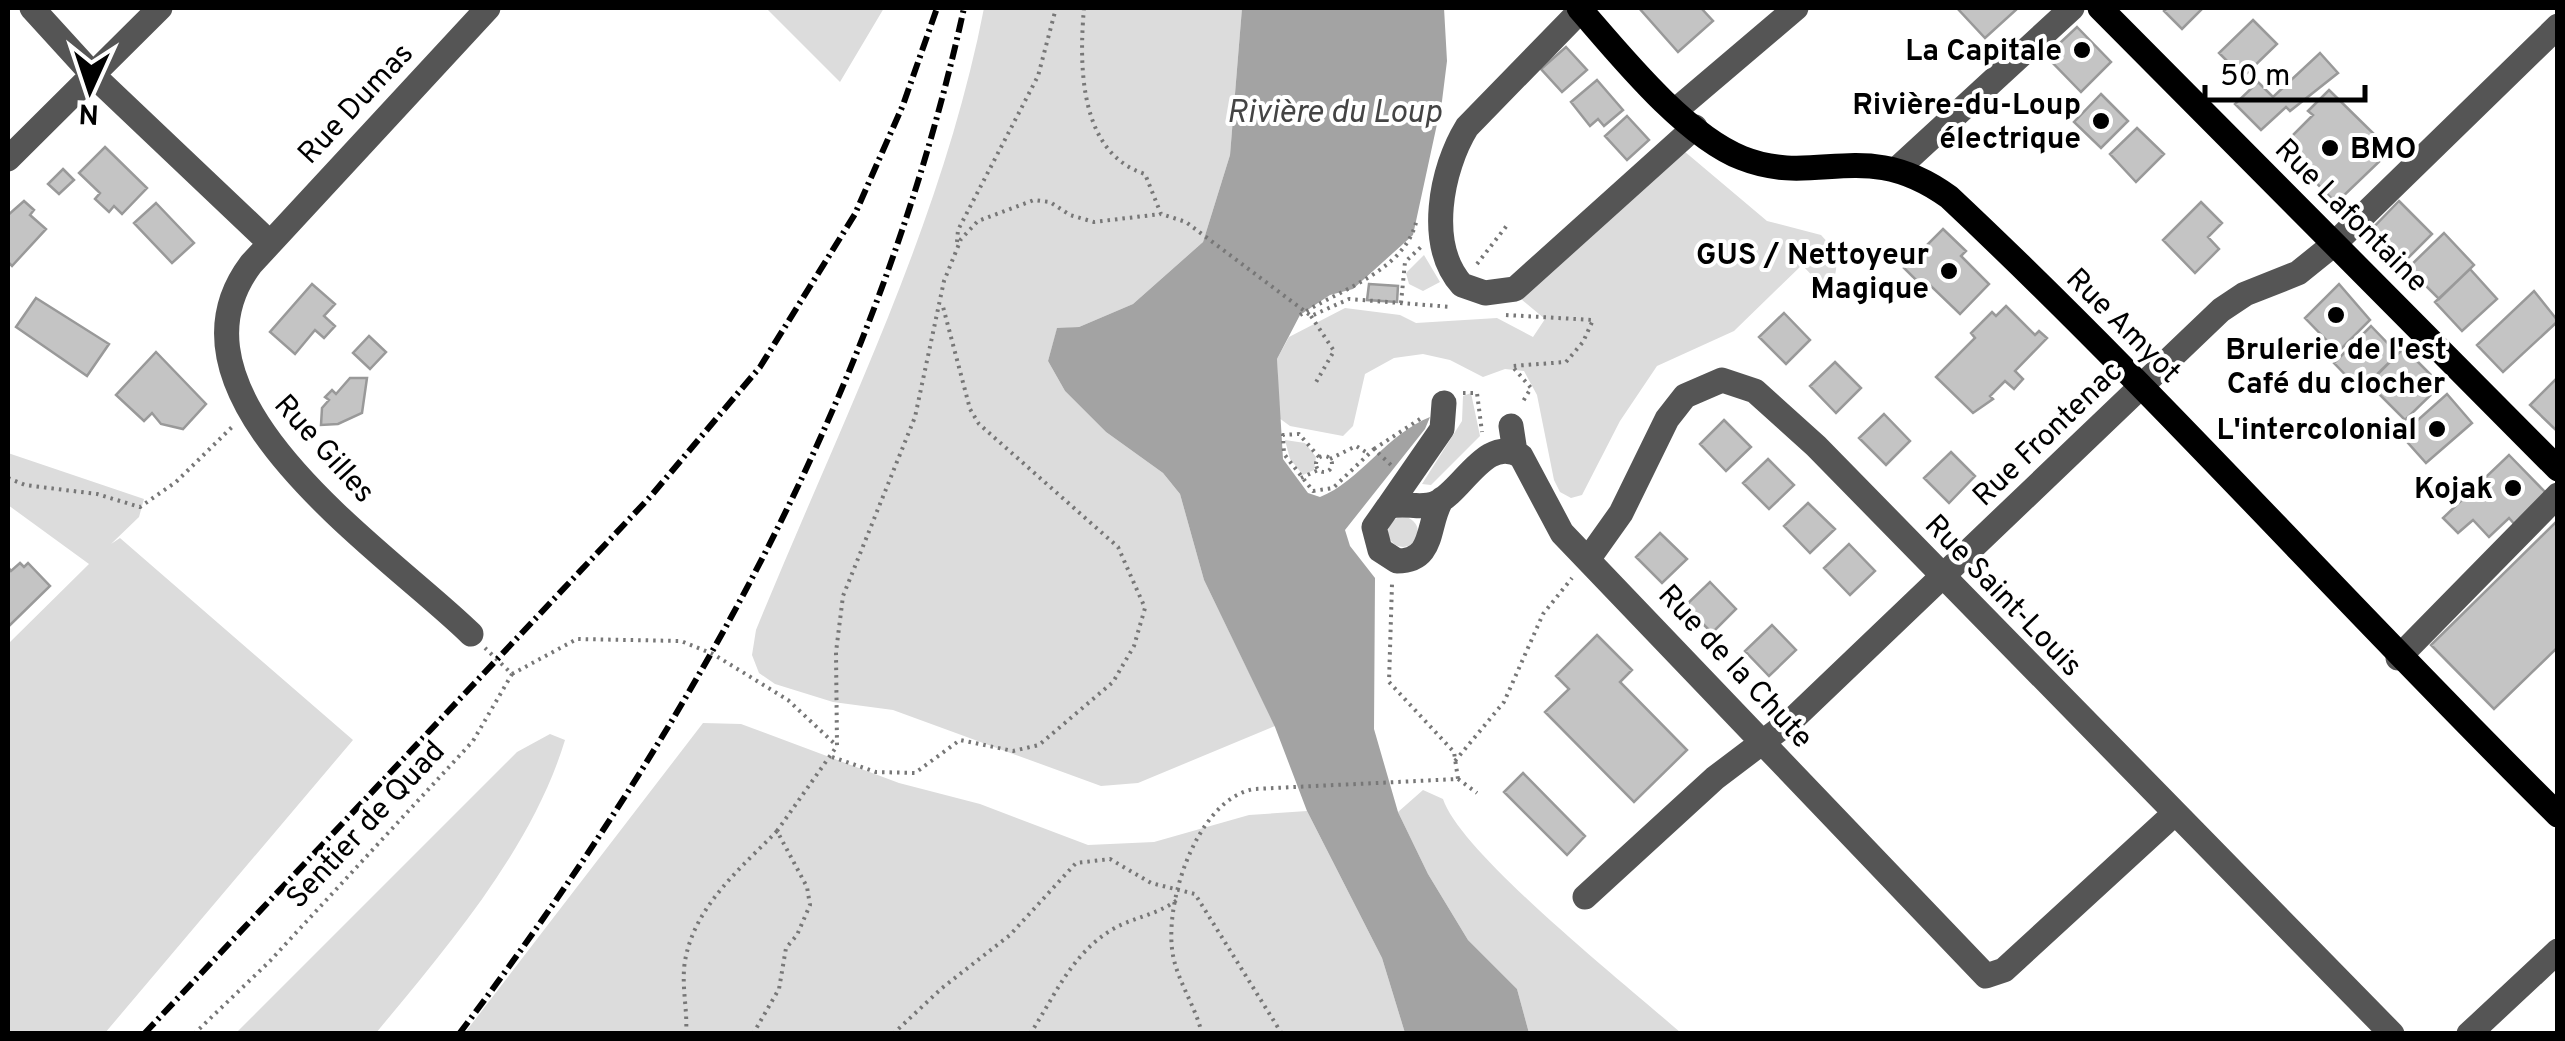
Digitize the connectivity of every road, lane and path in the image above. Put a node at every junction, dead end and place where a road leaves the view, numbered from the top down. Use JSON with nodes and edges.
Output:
{"nodes":[{"id":1,"x":32,"y":8,"type":"edge"},
{"id":2,"x":160,"y":8,"type":"edge"},
{"id":3,"x":488,"y":8,"type":"edge"},
{"id":4,"x":1056,"y":8,"type":"edge"},
{"id":5,"x":1084,"y":8,"type":"edge"},
{"id":6,"x":1580,"y":8,"type":"edge"},
{"id":7,"x":1796,"y":8,"type":"edge"},
{"id":8,"x":2072,"y":8,"type":"edge"},
{"id":9,"x":2100,"y":8,"type":"edge"},
{"id":10,"x":2558,"y":26,"type":"edge"},
{"id":11,"x":94,"y":76,"type":"junction"},
{"id":12,"x":1685,"y":119,"type":"junction"},
{"id":13,"x":8,"y":159,"type":"edge"},
{"id":14,"x":1897,"y":169,"type":"junction"},
{"id":15,"x":1162,"y":214,"type":"junction"},
{"id":16,"x":1417,"y":217,"type":"dead end"},
{"id":17,"x":269,"y":242,"type":"junction"},
{"id":18,"x":1426,"y":244,"type":"dead end"},
{"id":19,"x":2334,"y":244,"type":"junction"},
{"id":20,"x":956,"y":247,"type":"junction"},
{"id":21,"x":941,"y":293,"type":"junction"},
{"id":22,"x":1401,"y":305,"type":"junction"},
{"id":23,"x":1457,"y":308,"type":"dead end"},
{"id":24,"x":1300,"y":315,"type":"dead end"},
{"id":25,"x":1310,"y":315,"type":"junction"},
{"id":26,"x":1496,"y":315,"type":"dead end"},
{"id":27,"x":1314,"y":384,"type":"dead end"},
{"id":28,"x":2142,"y":387,"type":"junction"},
{"id":29,"x":1444,"y":404,"type":"dead end"},
{"id":30,"x":248,"y":411,"type":"junction"},
{"id":31,"x":1516,"y":427,"type":"junction"},
{"id":32,"x":1369,"y":454,"type":"junction"},
{"id":33,"x":1319,"y":457,"type":"junction"},
{"id":34,"x":1330,"y":459,"type":"junction"},
{"id":35,"x":1392,"y":466,"type":"dead end"},
{"id":36,"x":2558,"y":469,"type":"edge"},
{"id":37,"x":1318,"y":470,"type":"junction"},
{"id":38,"x":1330,"y":470,"type":"junction"},
{"id":39,"x":8,"y":478,"type":"edge"},
{"id":40,"x":1302,"y":478,"type":"junction"},
{"id":41,"x":1340,"y":482,"type":"junction"},
{"id":42,"x":2558,"y":495,"type":"edge"},
{"id":43,"x":1442,"y":499,"type":"junction"},
{"id":44,"x":1388,"y":507,"type":"junction"},
{"id":45,"x":1394,"y":560,"type":"junction"},
{"id":46,"x":1580,"y":568,"type":"junction"},
{"id":47,"x":1942,"y":579,"type":"junction"},
{"id":48,"x":471,"y":634,"type":"joint"},
{"id":49,"x":2398,"y":658,"type":"junction"},
{"id":50,"x":512,"y":674,"type":"junction"},
{"id":51,"x":1762,"y":741,"type":"junction"},
{"id":52,"x":837,"y":746,"type":"junction"},
{"id":53,"x":832,"y":756,"type":"junction"},
{"id":54,"x":1455,"y":761,"type":"junction"},
{"id":55,"x":1458,"y":780,"type":"junction"},
{"id":56,"x":1477,"y":793,"type":"dead end"},
{"id":57,"x":2174,"y":814,"type":"junction"},
{"id":58,"x":2558,"y":815,"type":"edge"},
{"id":59,"x":777,"y":831,"type":"junction"},
{"id":60,"x":1178,"y":889,"type":"junction"},
{"id":61,"x":1585,"y":896,"type":"dead end"},
{"id":62,"x":1177,"y":900,"type":"junction"},
{"id":63,"x":2558,"y":950,"type":"edge"},
{"id":64,"x":194,"y":1034,"type":"edge"},
{"id":65,"x":686,"y":1034,"type":"edge"},
{"id":66,"x":753,"y":1034,"type":"edge"},
{"id":67,"x":893,"y":1034,"type":"edge"},
{"id":68,"x":1030,"y":1034,"type":"edge"},
{"id":69,"x":1202,"y":1034,"type":"edge"},
{"id":70,"x":1282,"y":1034,"type":"edge"},
{"id":71,"x":2392,"y":1034,"type":"edge"},
{"id":72,"x":2469,"y":1034,"type":"edge"}],
"edges":[{"from":1,"to":11,"type":"street"},
{"from":2,"to":11,"type":"street"},
{"from":3,"to":17,"type":"street","name":"Rue Dumas"},
{"from":4,"to":20,"type":"path"},
{"from":5,"to":15,"type":"path"},
{"from":6,"to":12,"type":"main road","name":"Rue Amyot"},
{"from":6,"to":12,"type":"street"},
{"from":7,"to":12,"type":"street"},
{"from":8,"to":14,"type":"street"},
{"from":9,"to":19,"type":"main road","name":"Rue Lafontaine"},
{"from":10,"to":19,"type":"street","name":"Rue Frontenac"},
{"from":11,"to":13,"type":"street"},
{"from":11,"to":17,"type":"street"},
{"from":12,"to":14,"type":"main road","name":"Rue Amyot"},
{"from":14,"to":28,"type":"main road","name":"Rue Amyot"},
{"from":15,"to":20,"type":"path"},
{"from":15,"to":25,"type":"path"},
{"from":16,"to":24,"type":"path"},
{"from":17,"to":30,"type":"street","name":"Rue Gilles"},
{"from":18,"to":22,"type":"path"},
{"from":19,"to":28,"type":"street","name":"Rue Frontenac"},
{"from":19,"to":36,"type":"main road","name":"Rue Lafontaine"},
{"from":20,"to":21,"type":"path"},
{"from":21,"to":52,"type":"path"},
{"from":21,"to":53,"type":"path"},
{"from":22,"to":23,"type":"path"},
{"from":22,"to":25,"type":"path"},
{"from":25,"to":27,"type":"path"},
{"from":26,"to":31,"type":"path"},
{"from":28,"to":47,"type":"street","name":"Rue Frontenac"},
{"from":28,"to":49,"type":"main road","name":"Rue Amyot"},
{"from":29,"to":44,"type":"street"},
{"from":30,"to":39,"type":"path"},
{"from":30,"to":48,"type":"street","name":"Rue Gilles"},
{"from":31,"to":43,"type":"street"},
{"from":31,"to":46,"type":"street","name":"Rue de la Chute"},
{"from":32,"to":34,"type":"path"},
{"from":32,"to":35,"type":"path"},
{"from":32,"to":41,"type":"path"},
{"from":33,"to":34,"type":"path"},
{"from":33,"to":37,"type":"path"},
{"from":33,"to":40,"type":"path"},
{"from":34,"to":38,"type":"path"},
{"from":37,"to":38,"type":"path"},
{"from":37,"to":40,"type":"path"},
{"from":38,"to":41,"type":"path"},
{"from":40,"to":41,"type":"path"},
{"from":42,"to":49,"type":"street"},
{"from":43,"to":44,"type":"street"},
{"from":43,"to":45,"type":"street"},
{"from":44,"to":45,"type":"street"},
{"from":45,"to":54,"type":"path"},
{"from":46,"to":47,"type":"street","name":"Rue Saint-Louis"},
{"from":46,"to":51,"type":"street","name":"Rue de la Chute"},
{"from":46,"to":54,"type":"path"},
{"from":47,"to":51,"type":"street","name":"Rue Frontenac"},
{"from":47,"to":57,"type":"street","name":"Rue Saint-Louis"},
{"from":48,"to":50,"type":"path"},
{"from":49,"to":58,"type":"main road","name":"Rue Amyot"},
{"from":50,"to":52,"type":"path"},
{"from":50,"to":64,"type":"path","name":"Sentier de Quad"},
{"from":51,"to":57,"type":"street","name":"Rue de la Chute"},
{"from":51,"to":61,"type":"street","name":"Rue Frontenac"},
{"from":52,"to":53,"type":"path"},
{"from":53,"to":59,"type":"path"},
{"from":54,"to":55,"type":"path"},
{"from":55,"to":56,"type":"path"},
{"from":55,"to":60,"type":"path"},
{"from":57,"to":71,"type":"street","name":"Rue Saint-Louis"},
{"from":59,"to":65,"type":"path"},
{"from":59,"to":66,"type":"path"},
{"from":60,"to":62,"type":"path"},
{"from":60,"to":67,"type":"path"},
{"from":60,"to":70,"type":"path"},
{"from":62,"to":68,"type":"path"},
{"from":62,"to":69,"type":"path"},
{"from":63,"to":72,"type":"street"}]}
